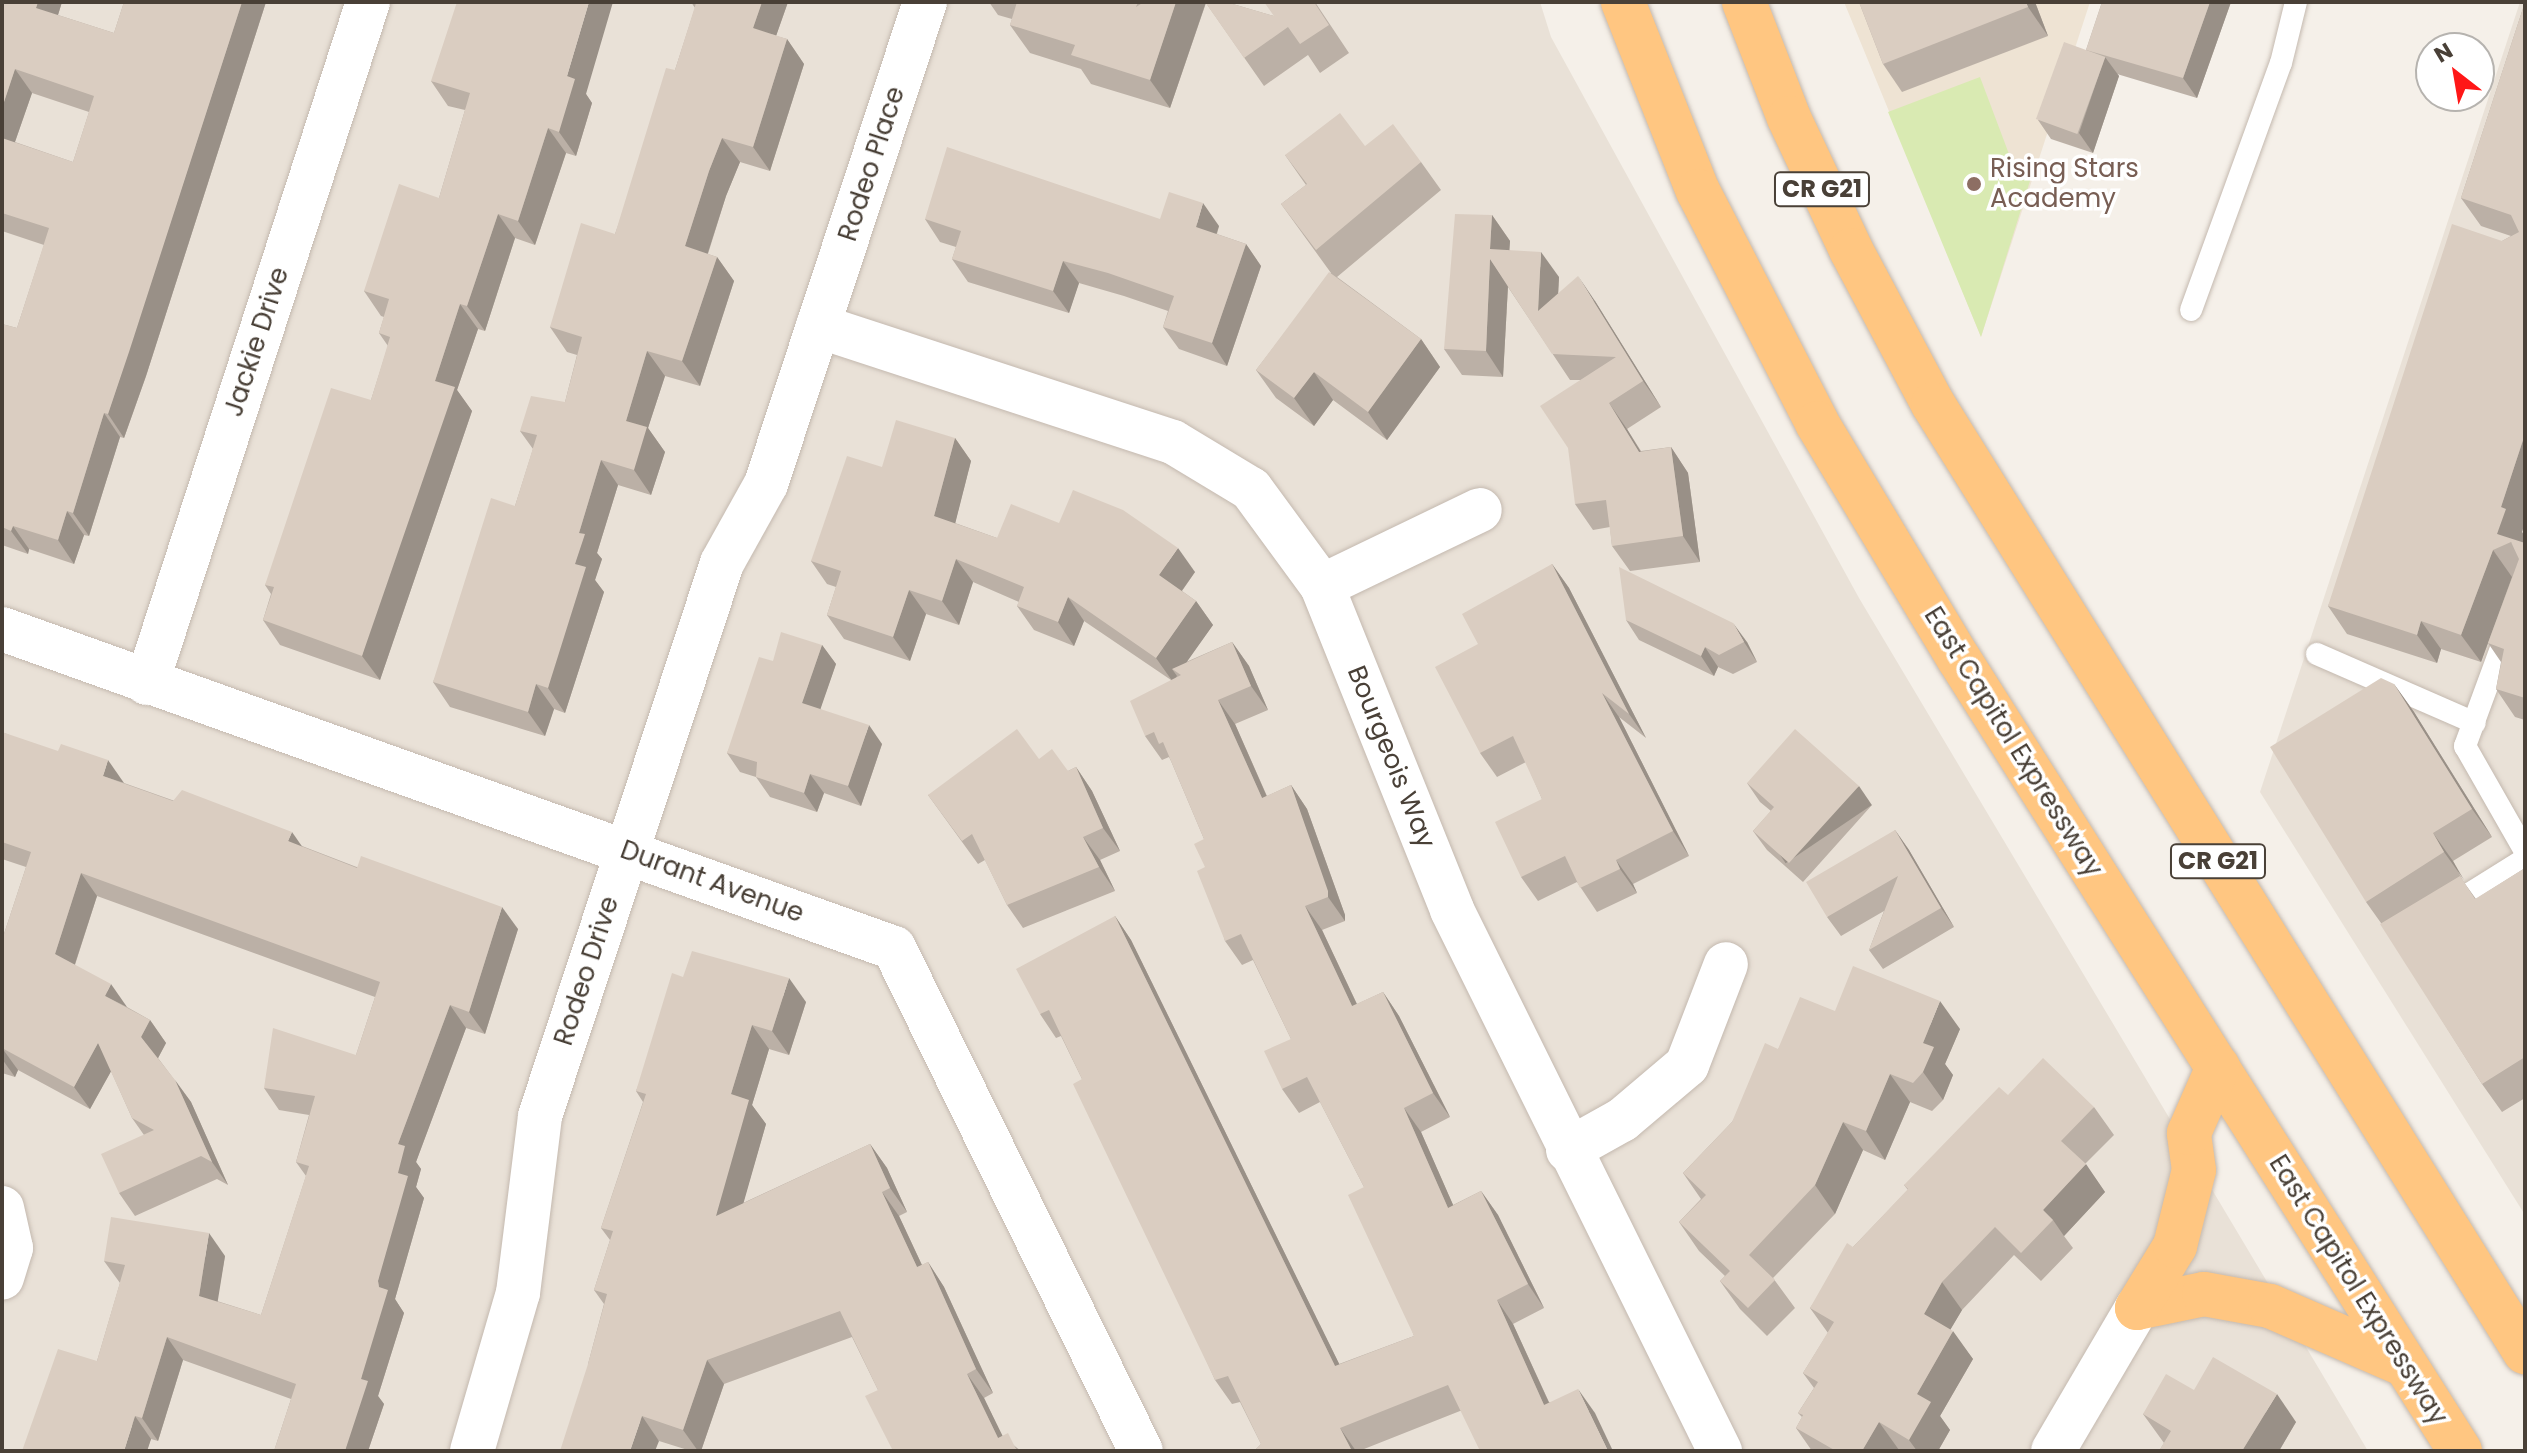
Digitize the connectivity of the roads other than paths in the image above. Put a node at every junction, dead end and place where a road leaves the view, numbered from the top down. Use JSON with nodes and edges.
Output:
{"nodes":[{"id":1,"x":368,"y":2,"type":"edge"},
{"id":2,"x":925,"y":2,"type":"edge"},
{"id":3,"x":1623,"y":2,"type":"edge"},
{"id":4,"x":1744,"y":2,"type":"edge"},
{"id":5,"x":2296,"y":2,"type":"edge"},
{"id":6,"x":2191,"y":310,"type":"dead end"},
{"id":7,"x":818,"y":326,"type":"junction"},
{"id":8,"x":1480,"y":510,"type":"dead end"},
{"id":9,"x":2525,"y":583,"type":"edge"},
{"id":10,"x":1322,"y":586,"type":"junction"},
{"id":11,"x":2,"y":629,"type":"edge"},
{"id":12,"x":2317,"y":654,"type":"dead end"},
{"id":13,"x":147,"y":683,"type":"junction"},
{"id":14,"x":2475,"y":723,"type":"junction"},
{"id":15,"x":629,"y":851,"type":"junction"},
{"id":16,"x":2525,"y":851,"type":"edge"},
{"id":17,"x":2525,"y":859,"type":"edge"},
{"id":18,"x":2422,"y":923,"type":"edge"},
{"id":19,"x":1726,"y":964,"type":"dead end"},
{"id":20,"x":2218,"y":1067,"type":"junction"},
{"id":21,"x":1568,"y":1150,"type":"junction"},
{"id":22,"x":2,"y":1208,"type":"edge"},
{"id":23,"x":2,"y":1278,"type":"edge"},
{"id":24,"x":2137,"y":1308,"type":"junction"},
{"id":25,"x":2525,"y":1352,"type":"edge"},
{"id":26,"x":2405,"y":1365,"type":"junction"},
{"id":27,"x":472,"y":1451,"type":"edge"},
{"id":28,"x":1141,"y":1451,"type":"edge"},
{"id":29,"x":1720,"y":1451,"type":"edge"},
{"id":30,"x":2053,"y":1451,"type":"edge"},
{"id":31,"x":2460,"y":1451,"type":"edge"}],
"edges":[{"from":1,"to":13,"type":"street","name":"Jackie Drive"},
{"from":2,"to":7,"type":"street","name":"Rodeo Place"},
{"from":3,"to":20,"type":"highway","name":"East Capitol Expressway"},
{"from":4,"to":25,"type":"highway","number":"CR G21"},
{"from":5,"to":6,"type":"lane"},
{"from":7,"to":10,"type":"street","name":"Bourgeois Way"},
{"from":7,"to":15,"type":"street","name":"Rodeo Drive"},
{"from":8,"to":10,"type":"street"},
{"from":9,"to":14,"type":"lane"},
{"from":10,"to":21,"type":"street","name":"Bourgeois Way"},
{"from":11,"to":13,"type":"street","name":"Durant Avenue"},
{"from":12,"to":14,"type":"lane"},
{"from":13,"to":15,"type":"street","name":"Durant Avenue"},
{"from":14,"to":16,"type":"lane"},
{"from":15,"to":27,"type":"street","name":"Rodeo Drive"},
{"from":15,"to":28,"type":"street","name":"Durant Avenue"},
{"from":17,"to":18,"type":"lane"},
{"from":19,"to":21,"type":"street"},
{"from":20,"to":24,"type":"highway"},
{"from":20,"to":26,"type":"highway","name":"East Capitol Expressway"},
{"from":21,"to":29,"type":"street","name":"Bourgeois Way"},
{"from":22,"to":23,"type":"street"},
{"from":24,"to":26,"type":"highway"},
{"from":24,"to":30,"type":"street"},
{"from":26,"to":31,"type":"highway","name":"East Capitol Expressway"}]}
